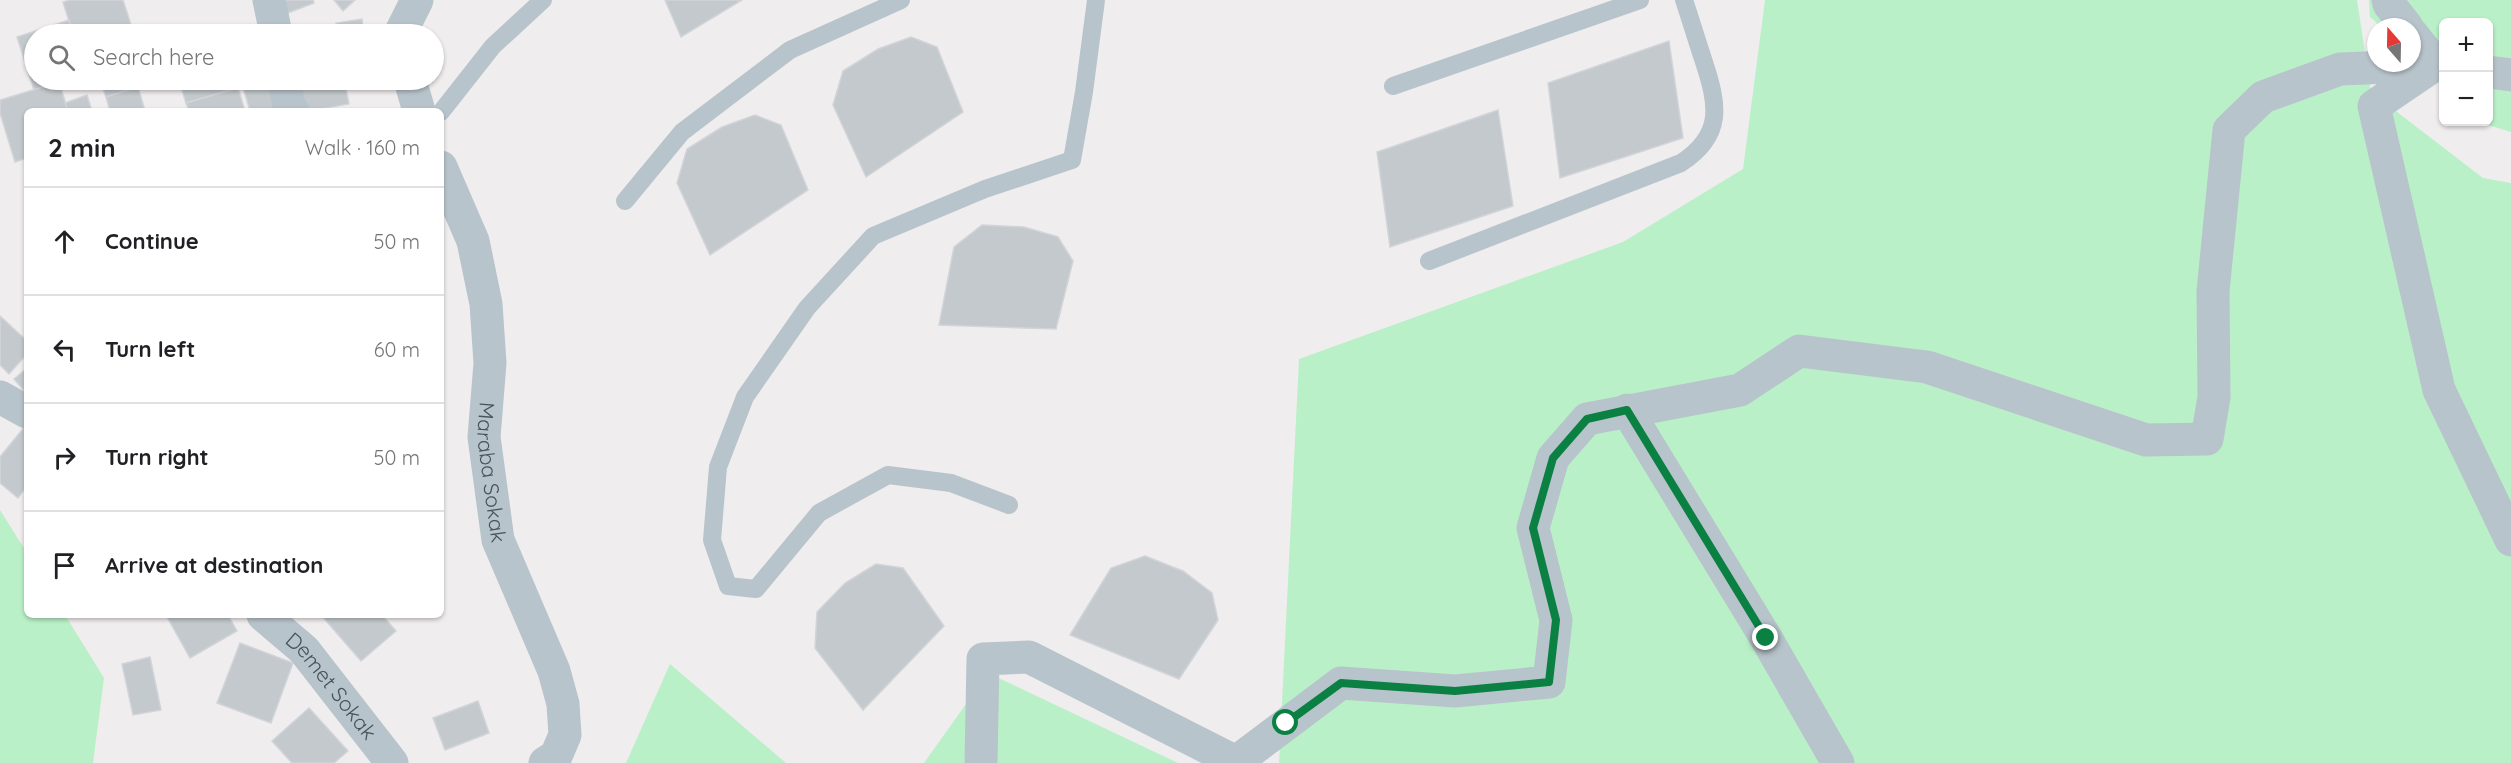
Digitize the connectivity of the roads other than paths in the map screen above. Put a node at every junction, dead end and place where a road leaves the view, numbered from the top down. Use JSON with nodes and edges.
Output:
{"nodes":[{"id":1,"x":269,"y":0,"type":"edge"},
{"id":2,"x":417,"y":0,"type":"edge"},
{"id":3,"x":543,"y":0,"type":"edge"},
{"id":4,"x":901,"y":0,"type":"edge"},
{"id":5,"x":1096,"y":0,"type":"edge"},
{"id":6,"x":1640,"y":0,"type":"edge"},
{"id":7,"x":1684,"y":0,"type":"edge"},
{"id":8,"x":2388,"y":0,"type":"edge"},
{"id":9,"x":2400,"y":18,"type":"edge"},
{"id":10,"x":274,"y":24,"type":"edge"},
{"id":11,"x":405,"y":24,"type":"edge"},
{"id":12,"x":2421,"y":44,"type":"edge"},
{"id":13,"x":2439,"y":64,"type":"edge"},
{"id":14,"x":2439,"y":65,"type":"edge"},
{"id":15,"x":2439,"y":66,"type":"edge"},
{"id":16,"x":2493,"y":73,"type":"edge"},
{"id":17,"x":2511,"y":75,"type":"edge"},
{"id":18,"x":1393,"y":86,"type":"dead end"},
{"id":19,"x":286,"y":90,"type":"edge"},
{"id":20,"x":413,"y":90,"type":"edge"},
{"id":21,"x":291,"y":108,"type":"edge"},
{"id":22,"x":418,"y":108,"type":"edge"},
{"id":23,"x":444,"y":108,"type":"edge"},
{"id":24,"x":444,"y":174,"type":"edge"},
{"id":25,"x":625,"y":201,"type":"dead end"},
{"id":26,"x":1428,"y":261,"type":"dead end"},
{"id":27,"x":0,"y":397,"type":"edge"},
{"id":28,"x":24,"y":410,"type":"edge"},
{"id":29,"x":1627,"y":410,"type":"junction"},
{"id":30,"x":1009,"y":505,"type":"dead end"},
{"id":31,"x":2511,"y":540,"type":"edge"},
{"id":32,"x":267,"y":618,"type":"edge"},
{"id":33,"x":392,"y":763,"type":"edge"},
{"id":34,"x":545,"y":763,"type":"edge"},
{"id":35,"x":981,"y":763,"type":"edge"},
{"id":36,"x":1838,"y":763,"type":"edge"}],
"edges":[{"from":1,"to":10,"type":"street"},
{"from":2,"to":11,"type":"street"},
{"from":3,"to":23,"type":"lane"},
{"from":4,"to":25,"type":"lane"},
{"from":5,"to":30,"type":"lane"},
{"from":6,"to":18,"type":"lane"},
{"from":7,"to":26,"type":"lane"},
{"from":8,"to":9,"type":"street"},
{"from":12,"to":13,"type":"street"},
{"from":14,"to":29,"type":"street"},
{"from":15,"to":31,"type":"street"},
{"from":16,"to":17,"type":"street"},
{"from":19,"to":21,"type":"street"},
{"from":20,"to":22,"type":"street"},
{"from":24,"to":34,"type":"street","name":"Maraba Sokak"},
{"from":27,"to":28,"type":"street"},
{"from":29,"to":35,"type":"street"},
{"from":29,"to":36,"type":"street"},
{"from":32,"to":33,"type":"street","name":"Demet Sokak"}]}
